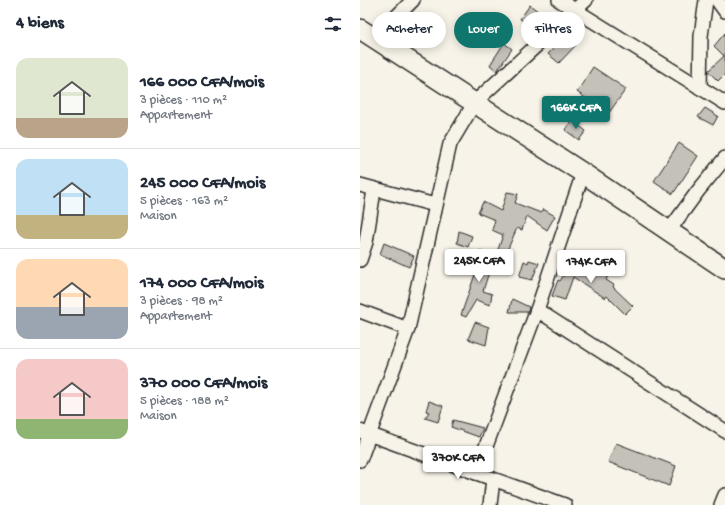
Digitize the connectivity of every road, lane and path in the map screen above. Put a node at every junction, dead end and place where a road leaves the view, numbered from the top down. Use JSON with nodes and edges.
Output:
{"nodes":[{"id":1,"x":413,"y":0,"type":"edge"},
{"id":2,"x":559,"y":0,"type":"edge"},
{"id":3,"x":586,"y":0,"type":"edge"},
{"id":4,"x":706,"y":0,"type":"edge"},
{"id":5,"x":717,"y":0,"type":"edge"},
{"id":6,"x":576,"y":11,"type":"junction"},
{"id":7,"x":725,"y":11,"type":"edge"},
{"id":8,"x":367,"y":34,"type":"edge"},
{"id":9,"x":700,"y":88,"type":"junction"},
{"id":10,"x":475,"y":102,"type":"junction"},
{"id":11,"x":725,"y":103,"type":"edge"},
{"id":12,"x":725,"y":158,"type":"edge"},
{"id":13,"x":583,"y":173,"type":"junction"},
{"id":14,"x":360,"y":185,"type":"edge"},
{"id":15,"x":374,"y":190,"type":"junction"},
{"id":16,"x":435,"y":205,"type":"junction"},
{"id":17,"x":668,"y":232,"type":"junction"},
{"id":18,"x":360,"y":260,"type":"edge"},
{"id":19,"x":725,"y":269,"type":"edge"},
{"id":20,"x":536,"y":310,"type":"junction"},
{"id":21,"x":360,"y":311,"type":"edge"},
{"id":22,"x":408,"y":329,"type":"junction"},
{"id":23,"x":725,"y":431,"type":"edge"},
{"id":24,"x":365,"y":433,"type":"edge"},
{"id":25,"x":360,"y":460,"type":"edge"},
{"id":26,"x":476,"y":473,"type":"junction"},
{"id":27,"x":493,"y":479,"type":"junction"},
{"id":28,"x":725,"y":495,"type":"edge"},
{"id":29,"x":490,"y":505,"type":"edge"},
{"id":30,"x":565,"y":505,"type":"edge"},
{"id":31,"x":721,"y":505,"type":"edge"}],
"edges":[{"from":1,"to":8,"type":"street"},
{"from":2,"to":6,"type":"street"},
{"from":3,"to":6,"type":"street"},
{"from":4,"to":9,"type":"street"},
{"from":5,"to":7,"type":"street"},
{"from":6,"to":9,"type":"street"},
{"from":6,"to":10,"type":"street"},
{"from":8,"to":10,"type":"street"},
{"from":9,"to":11,"type":"street"},
{"from":10,"to":13,"type":"street"},
{"from":10,"to":16,"type":"street"},
{"from":12,"to":17,"type":"street"},
{"from":13,"to":17,"type":"street"},
{"from":13,"to":20,"type":"street"},
{"from":14,"to":15,"type":"street"},
{"from":15,"to":16,"type":"street"},
{"from":15,"to":18,"type":"street"},
{"from":16,"to":22,"type":"street"},
{"from":17,"to":19,"type":"street"},
{"from":20,"to":23,"type":"street"},
{"from":20,"to":26,"type":"street"},
{"from":21,"to":22,"type":"street"},
{"from":22,"to":24,"type":"street"},
{"from":24,"to":25,"type":"street"},
{"from":24,"to":26,"type":"street"},
{"from":26,"to":27,"type":"street"},
{"from":27,"to":29,"type":"street"},
{"from":27,"to":30,"type":"street"},
{"from":28,"to":31,"type":"street"}]}
